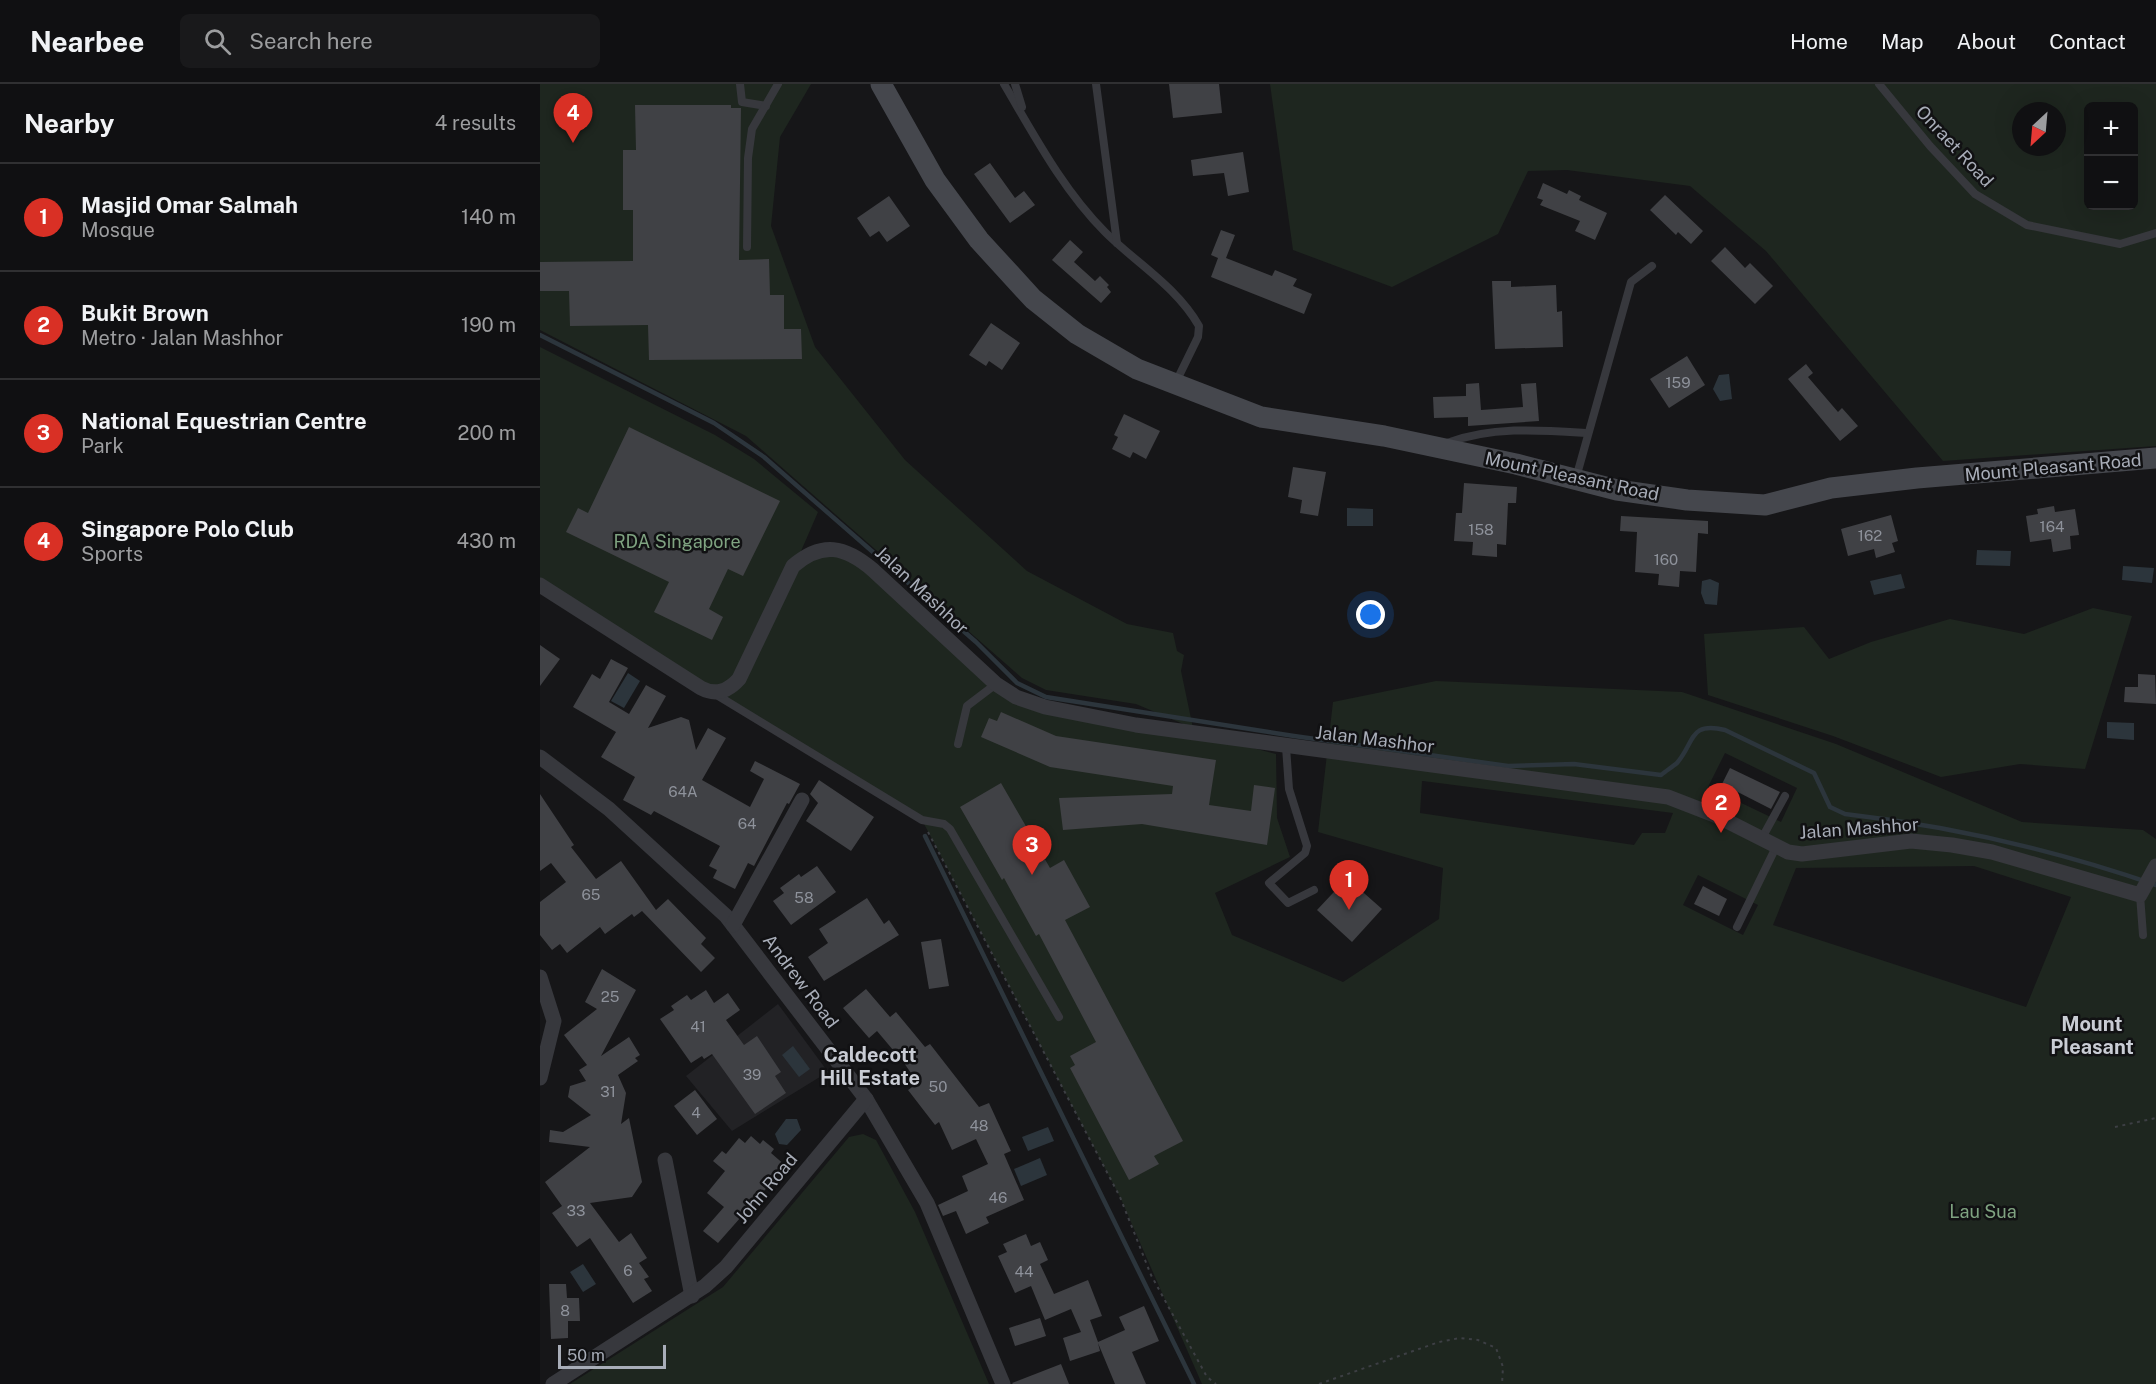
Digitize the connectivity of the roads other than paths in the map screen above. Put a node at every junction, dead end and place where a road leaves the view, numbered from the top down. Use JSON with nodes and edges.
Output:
{"nodes":[{"id":1,"x":740,"y":84,"type":"edge"},
{"id":2,"x":778,"y":84,"type":"edge"},
{"id":3,"x":881,"y":84,"type":"edge"},
{"id":4,"x":1004,"y":84,"type":"edge"},
{"id":5,"x":1015,"y":84,"type":"edge"},
{"id":6,"x":1096,"y":84,"type":"edge"},
{"id":7,"x":1879,"y":84,"type":"edge"},
{"id":8,"x":766,"y":106,"type":"junction"},
{"id":9,"x":1025,"y":120,"type":"junction"},
{"id":10,"x":2156,"y":233,"type":"edge"},
{"id":11,"x":1117,"y":243,"type":"junction"},
{"id":12,"x":747,"y":247,"type":"dead end"},
{"id":13,"x":1652,"y":266,"type":"dead end"},
{"id":14,"x":1174,"y":386,"type":"junction"},
{"id":15,"x":1588,"y":434,"type":"junction"},
{"id":16,"x":1437,"y":447,"type":"junction"},
{"id":17,"x":2156,"y":458,"type":"edge"},
{"id":18,"x":1575,"y":479,"type":"junction"},
{"id":19,"x":540,"y":585,"type":"edge"},
{"id":20,"x":996,"y":684,"type":"junction"},
{"id":21,"x":711,"y":692,"type":"junction"},
{"id":22,"x":958,"y":744,"type":"dead end"},
{"id":23,"x":1286,"y":747,"type":"junction"},
{"id":24,"x":540,"y":757,"type":"edge"},
{"id":25,"x":1785,"y":796,"type":"dead end"},
{"id":26,"x":802,"y":800,"type":"dead end"},
{"id":27,"x":1762,"y":838,"type":"junction"},
{"id":28,"x":1776,"y":847,"type":"junction"},
{"id":29,"x":2148,"y":881,"type":"edge"},
{"id":30,"x":1314,"y":890,"type":"dead end"},
{"id":31,"x":733,"y":925,"type":"junction"},
{"id":32,"x":1737,"y":927,"type":"dead end"},
{"id":33,"x":2143,"y":935,"type":"dead end"},
{"id":34,"x":540,"y":977,"type":"edge"},
{"id":35,"x":1059,"y":1017,"type":"dead end"},
{"id":36,"x":540,"y":1078,"type":"edge"},
{"id":37,"x":866,"y":1099,"type":"junction"},
{"id":38,"x":665,"y":1160,"type":"dead end"},
{"id":39,"x":692,"y":1296,"type":"junction"},
{"id":40,"x":553,"y":1384,"type":"edge"},
{"id":41,"x":1003,"y":1384,"type":"edge"}],
"edges":[{"from":1,"to":8,"type":"lane"},
{"from":2,"to":8,"type":"lane"},
{"from":3,"to":14,"type":"street","name":"Mount Pleasant Road"},
{"from":4,"to":9,"type":"lane"},
{"from":5,"to":9,"type":"lane"},
{"from":6,"to":11,"type":"lane"},
{"from":7,"to":10,"type":"lane","name":"Onraet Road"},
{"from":8,"to":12,"type":"lane"},
{"from":9,"to":11,"type":"lane"},
{"from":11,"to":14,"type":"lane"},
{"from":13,"to":15,"type":"lane"},
{"from":14,"to":16,"type":"street","name":"Mount Pleasant Road"},
{"from":15,"to":16,"type":"lane"},
{"from":15,"to":18,"type":"lane"},
{"from":16,"to":18,"type":"street","name":"Mount Pleasant Road"},
{"from":17,"to":18,"type":"street","name":"Mount Pleasant Road"},
{"from":19,"to":21,"type":"street"},
{"from":20,"to":21,"type":"street","name":"Jalan Mashhor"},
{"from":20,"to":22,"type":"lane"},
{"from":20,"to":23,"type":"street","name":"Jalan Mashhor"},
{"from":21,"to":35,"type":"lane"},
{"from":23,"to":27,"type":"street","name":"Jalan Mashhor"},
{"from":23,"to":30,"type":"lane"},
{"from":24,"to":31,"type":"street","name":"Andrew Road"},
{"from":25,"to":27,"type":"lane"},
{"from":26,"to":31,"type":"street"},
{"from":27,"to":28,"type":"street","name":"Jalan Mashhor"},
{"from":28,"to":29,"type":"street","name":"Jalan Mashhor"},
{"from":28,"to":32,"type":"lane"},
{"from":29,"to":33,"type":"lane"},
{"from":31,"to":37,"type":"street","name":"Andrew Road"},
{"from":34,"to":36,"type":"street"},
{"from":37,"to":39,"type":"street","name":"John Road"},
{"from":37,"to":41,"type":"street","name":"Andrew Road"},
{"from":38,"to":39,"type":"street"},
{"from":39,"to":40,"type":"street","name":"John Road"}]}
